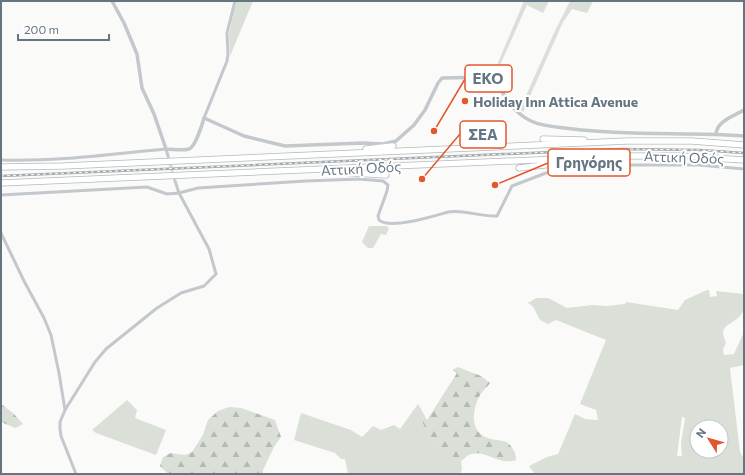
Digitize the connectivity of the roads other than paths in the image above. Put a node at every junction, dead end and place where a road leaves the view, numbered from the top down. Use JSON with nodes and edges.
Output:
{"nodes":[{"id":1,"x":112,"y":1,"type":"edge"},
{"id":2,"x":235,"y":1,"type":"edge"},
{"id":3,"x":744,"y":110,"type":"edge"},
{"id":4,"x":204,"y":118,"type":"junction"},
{"id":5,"x":716,"y":134,"type":"junction"},
{"id":6,"x":744,"y":136,"type":"edge"},
{"id":7,"x":543,"y":139,"type":"dead end"},
{"id":8,"x":602,"y":142,"type":"junction"},
{"id":9,"x":393,"y":146,"type":"dead end"},
{"id":10,"x":744,"y":146,"type":"edge"},
{"id":11,"x":166,"y":149,"type":"junction"},
{"id":12,"x":168,"y":156,"type":"tunnel mouth"},
{"id":13,"x":282,"y":156,"type":"junction"},
{"id":14,"x":602,"y":157,"type":"junction"},
{"id":15,"x":1,"y":160,"type":"edge"},
{"id":16,"x":744,"y":160,"type":"edge"},
{"id":17,"x":1,"y":167,"type":"edge"},
{"id":18,"x":519,"y":168,"type":"dead end"},
{"id":19,"x":744,"y":169,"type":"edge"},
{"id":20,"x":319,"y":170,"type":"junction"},
{"id":21,"x":386,"y":175,"type":"dead end"},
{"id":22,"x":175,"y":181,"type":"tunnel mouth"},
{"id":23,"x":27,"y":182,"type":"junction"},
{"id":24,"x":1,"y":184,"type":"edge"},
{"id":25,"x":1,"y":187,"type":"edge"},
{"id":26,"x":179,"y":193,"type":"junction"},
{"id":27,"x":1,"y":195,"type":"edge"},
{"id":28,"x":1,"y":233,"type":"edge"},
{"id":29,"x":65,"y":410,"type":"junction"},
{"id":30,"x":76,"y":474,"type":"edge"}],
"edges":[{"from":1,"to":11,"type":"street"},
{"from":2,"to":4,"type":"street"},
{"from":3,"to":5,"type":"street"},
{"from":4,"to":5,"type":"street"},
{"from":4,"to":11,"type":"street"},
{"from":5,"to":6,"type":"street"},
{"from":7,"to":8,"type":"highway"},
{"from":8,"to":10,"type":"highway","name":"Αττική Οδός"},
{"from":8,"to":13,"type":"highway","name":"Αττική Οδός"},
{"from":9,"to":13,"type":"highway"},
{"from":11,"to":12,"type":"street"},
{"from":11,"to":15,"type":"street"},
{"from":13,"to":17,"type":"highway","name":"Αττική Οδός"},
{"from":14,"to":16,"type":"highway","name":"Αττική Οδός"},
{"from":14,"to":18,"type":"highway"},
{"from":14,"to":20,"type":"highway","name":"Αττική Οδός"},
{"from":19,"to":26,"type":"street"},
{"from":20,"to":21,"type":"highway"},
{"from":20,"to":23,"type":"highway","name":"Αττική Οδός"},
{"from":22,"to":26,"type":"street"},
{"from":23,"to":24,"type":"highway","name":"Αττική Οδός"},
{"from":23,"to":25,"type":"highway"},
{"from":26,"to":27,"type":"street"},
{"from":26,"to":29,"type":"street"},
{"from":28,"to":29,"type":"street"},
{"from":29,"to":30,"type":"street"}]}
